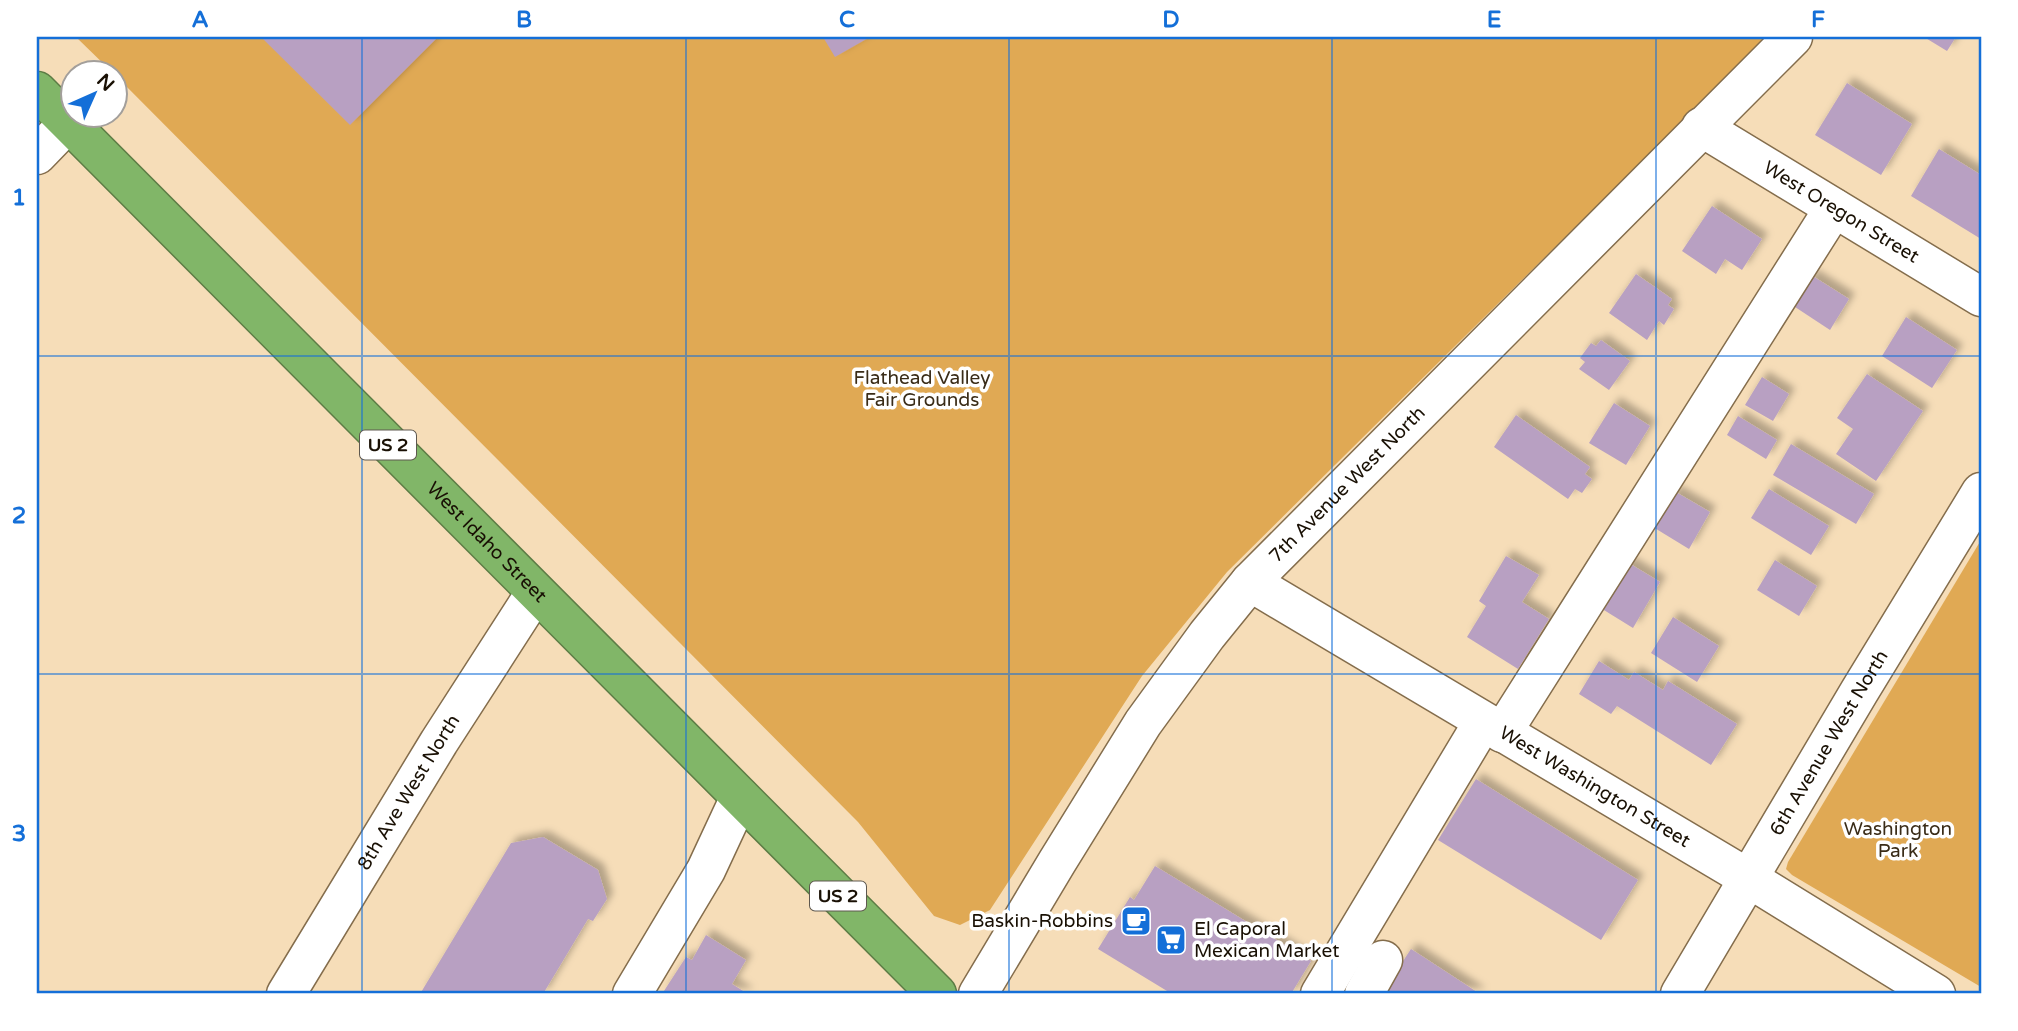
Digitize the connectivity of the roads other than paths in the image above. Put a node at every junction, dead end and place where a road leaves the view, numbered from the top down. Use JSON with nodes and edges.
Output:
{"nodes":[{"id":1,"x":1793,"y":37,"type":"edge"},
{"id":2,"x":37,"y":91,"type":"edge"},
{"id":3,"x":60,"y":115,"type":"edge"},
{"id":4,"x":1701,"y":127,"type":"junction"},
{"id":5,"x":61,"y":130,"type":"edge"},
{"id":6,"x":75,"y":130,"type":"edge"},
{"id":7,"x":37,"y":155,"type":"edge"},
{"id":8,"x":1834,"y":208,"type":"junction"},
{"id":9,"x":1981,"y":297,"type":"edge"},
{"id":10,"x":1981,"y":492,"type":"edge"},
{"id":11,"x":1250,"y":582,"type":"junction"},
{"id":12,"x":535,"y":593,"type":"junction"},
{"id":13,"x":1493,"y":727,"type":"junction"},
{"id":14,"x":740,"y":797,"type":"junction"},
{"id":15,"x":1748,"y":878,"type":"junction"},
{"id":16,"x":1383,"y":960,"type":"dead end"},
{"id":17,"x":286,"y":994,"type":"edge"},
{"id":18,"x":632,"y":994,"type":"edge"},
{"id":19,"x":937,"y":994,"type":"edge"},
{"id":20,"x":978,"y":994,"type":"edge"},
{"id":21,"x":1320,"y":994,"type":"edge"},
{"id":22,"x":1364,"y":994,"type":"edge"},
{"id":23,"x":1680,"y":994,"type":"edge"},
{"id":24,"x":1936,"y":994,"type":"edge"}],
"edges":[{"from":1,"to":4,"type":"street","name":"7th Avenue West North"},
{"from":2,"to":3,"type":"highway","name":"West Idaho Street","number":"US 2"},
{"from":4,"to":8,"type":"street","name":"West Oregon Street"},
{"from":4,"to":11,"type":"street","name":"7th Avenue West North"},
{"from":5,"to":7,"type":"street"},
{"from":6,"to":12,"type":"highway","name":"West Idaho Street","number":"US 2"},
{"from":8,"to":9,"type":"street","name":"West Oregon Street"},
{"from":8,"to":13,"type":"street"},
{"from":10,"to":15,"type":"street","name":"6th Avenue West North"},
{"from":11,"to":13,"type":"street","name":"West Washington Street"},
{"from":11,"to":20,"type":"street","name":"7th Avenue West North"},
{"from":12,"to":14,"type":"highway","name":"West Idaho Street","number":"US 2"},
{"from":12,"to":17,"type":"street","name":"8th Ave West North"},
{"from":13,"to":15,"type":"street","name":"West Washington Street"},
{"from":13,"to":21,"type":"street"},
{"from":14,"to":18,"type":"street"},
{"from":14,"to":19,"type":"highway","name":"West Idaho Street","number":"US 2"},
{"from":15,"to":23,"type":"street","name":"6th Avenue West North"},
{"from":15,"to":24,"type":"street","name":"West Washington Street"},
{"from":16,"to":22,"type":"street"}]}
